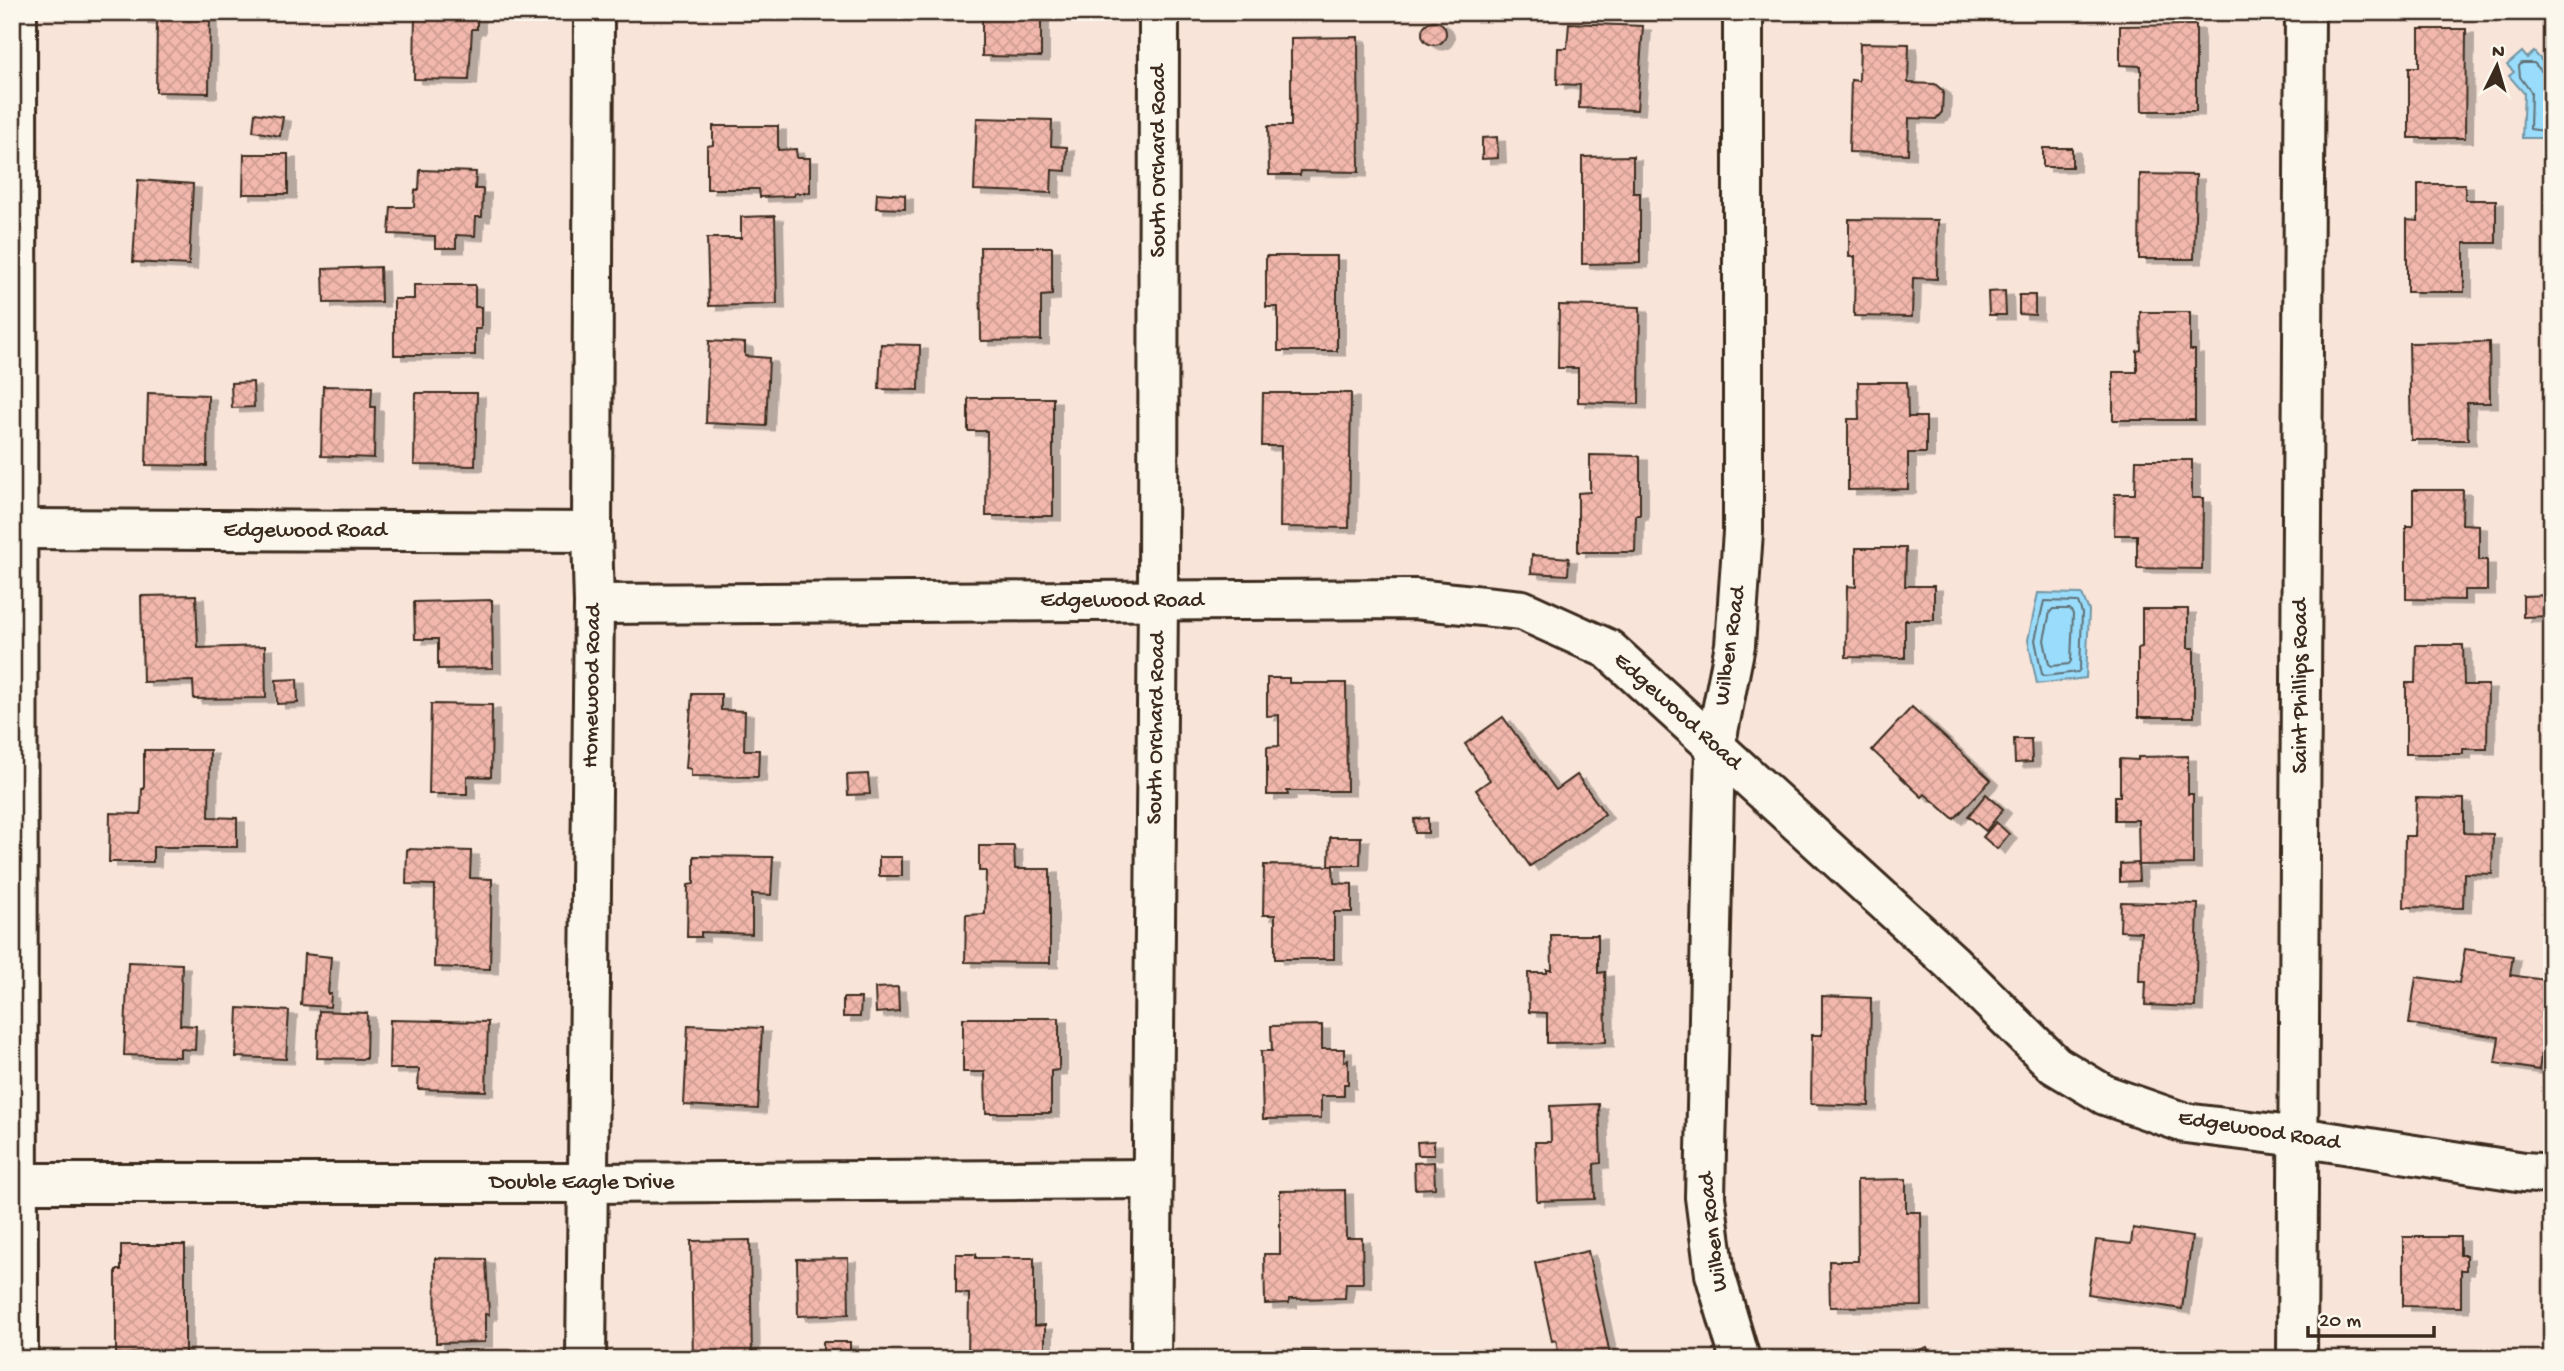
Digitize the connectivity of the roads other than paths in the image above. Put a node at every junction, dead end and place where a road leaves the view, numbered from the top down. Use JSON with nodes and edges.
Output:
{"nodes":[{"id":1,"x":17,"y":12,"type":"edge"},
{"id":2,"x":594,"y":12,"type":"edge"},
{"id":3,"x":1159,"y":12,"type":"edge"},
{"id":4,"x":1743,"y":12,"type":"edge"},
{"id":5,"x":2305,"y":12,"type":"edge"},
{"id":6,"x":19,"y":529,"type":"junction"},
{"id":7,"x":592,"y":532,"type":"junction"},
{"id":8,"x":1158,"y":601,"type":"junction"},
{"id":9,"x":594,"y":604,"type":"junction"},
{"id":10,"x":1716,"y":747,"type":"junction"},
{"id":11,"x":2299,"y":1137,"type":"junction"},
{"id":12,"x":2552,"y":1174,"type":"edge"},
{"id":13,"x":1152,"y":1179,"type":"junction"},
{"id":14,"x":15,"y":1183,"type":"edge"},
{"id":15,"x":586,"y":1183,"type":"junction"},
{"id":16,"x":18,"y":1359,"type":"edge"},
{"id":17,"x":586,"y":1359,"type":"edge"},
{"id":18,"x":1151,"y":1359,"type":"edge"},
{"id":19,"x":1740,"y":1359,"type":"edge"},
{"id":20,"x":2297,"y":1359,"type":"edge"}],
"edges":[{"from":1,"to":6,"type":"street"},
{"from":2,"to":7,"type":"street","name":"Homewood Road"},
{"from":3,"to":8,"type":"street","name":"South Orchard Road"},
{"from":4,"to":10,"type":"street","name":"Wilben Road"},
{"from":5,"to":11,"type":"street","name":"Saint Phillips Road"},
{"from":6,"to":7,"type":"street","name":"Edgewood Road"},
{"from":6,"to":14,"type":"street"},
{"from":7,"to":9,"type":"street","name":"Homewood Road"},
{"from":8,"to":9,"type":"street","name":"Edgewood Road"},
{"from":8,"to":10,"type":"street","name":"Edgewood Road"},
{"from":8,"to":13,"type":"street","name":"South Orchard Road"},
{"from":9,"to":15,"type":"street","name":"Homewood Road"},
{"from":10,"to":11,"type":"street","name":"Edgewood Road"},
{"from":10,"to":19,"type":"street","name":"Wilben Road"},
{"from":11,"to":12,"type":"street","name":"Edgewood Road"},
{"from":11,"to":20,"type":"street","name":"Saint Phillips Road"},
{"from":13,"to":15,"type":"street","name":"Double Eagle Drive"},
{"from":13,"to":18,"type":"street","name":"South Orchard Road"},
{"from":14,"to":15,"type":"street","name":"Double Eagle Drive"},
{"from":14,"to":16,"type":"street"},
{"from":15,"to":17,"type":"street","name":"Homewood Road"}]}
